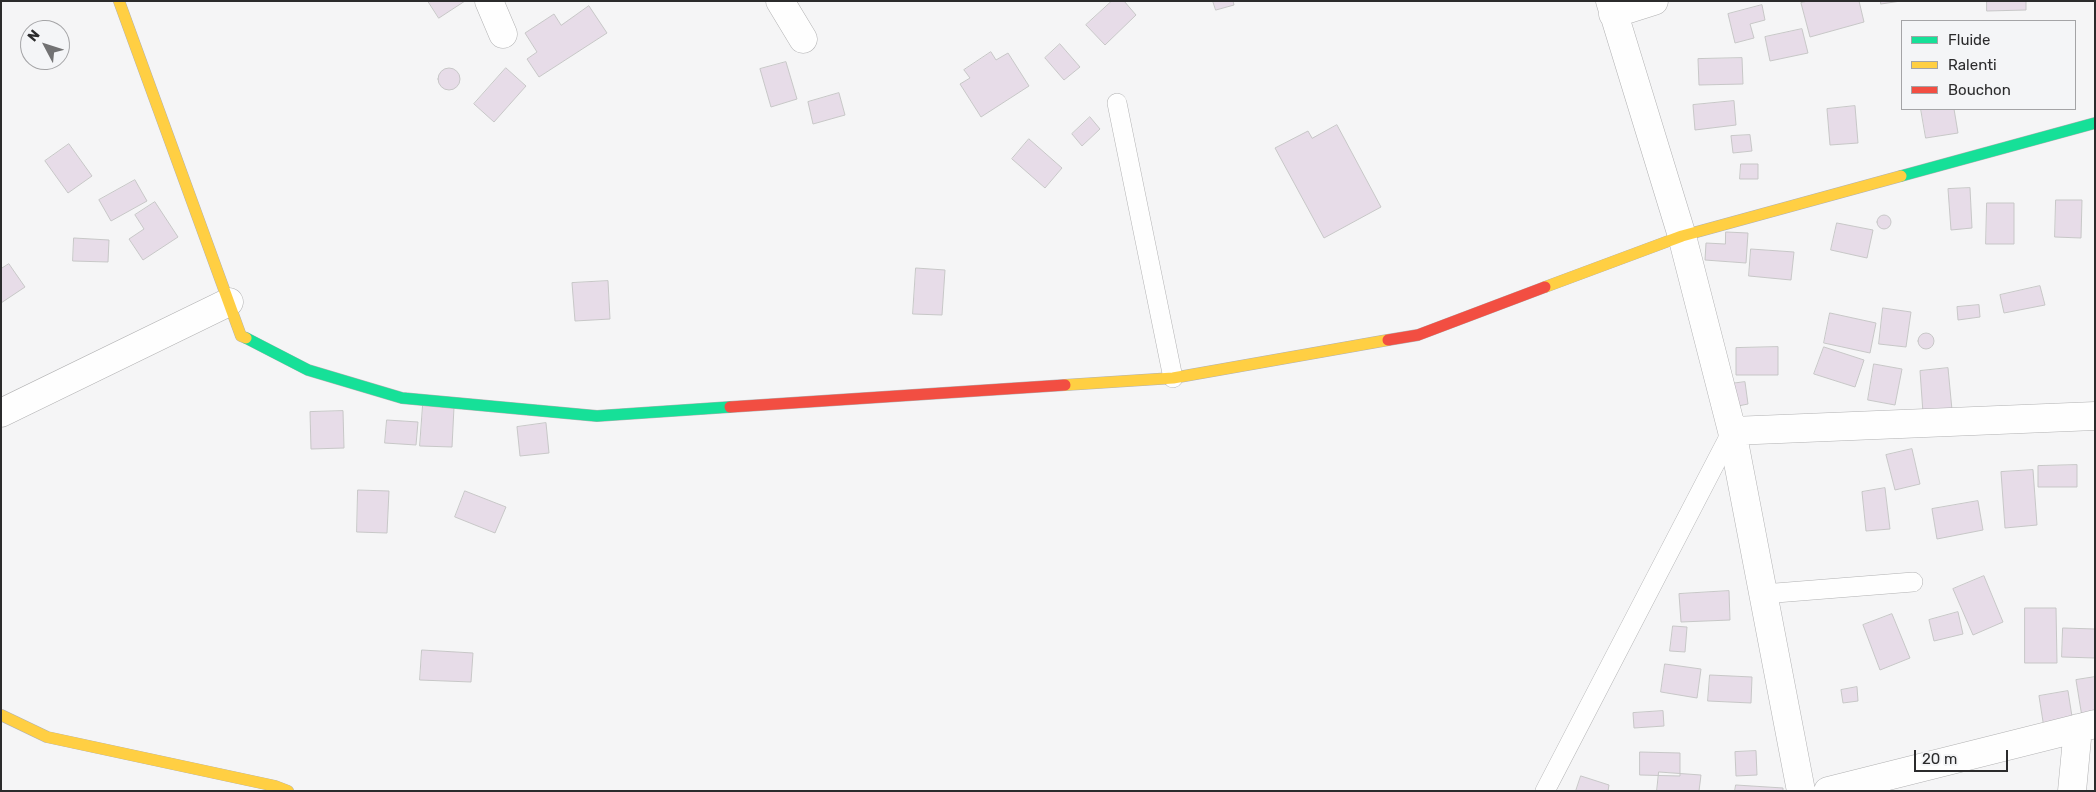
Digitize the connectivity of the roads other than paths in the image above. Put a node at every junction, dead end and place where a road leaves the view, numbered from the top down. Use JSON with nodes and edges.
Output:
{"nodes":[{"id":1,"x":119,"y":1,"type":"edge"},
{"id":2,"x":489,"y":1,"type":"edge"},
{"id":3,"x":780,"y":1,"type":"edge"},
{"id":4,"x":1654,"y":1,"type":"edge"},
{"id":5,"x":1612,"y":7,"type":"edge"},
{"id":6,"x":503,"y":34,"type":"dead end"},
{"id":7,"x":803,"y":39,"type":"dead end"},
{"id":8,"x":1117,"y":103,"type":"dead end"},
{"id":9,"x":2095,"y":123,"type":"edge"},
{"id":10,"x":1682,"y":236,"type":"junction"},
{"id":11,"x":229,"y":302,"type":"junction"},
{"id":12,"x":1172,"y":378,"type":"junction"},
{"id":13,"x":1,"y":414,"type":"edge"},
{"id":14,"x":2095,"y":416,"type":"edge"},
{"id":15,"x":1732,"y":431,"type":"junction"},
{"id":16,"x":1913,"y":582,"type":"dead end"},
{"id":17,"x":1763,"y":594,"type":"junction"},
{"id":18,"x":1,"y":715,"type":"edge"},
{"id":19,"x":2086,"y":726,"type":"edge"},
{"id":20,"x":288,"y":791,"type":"edge"},
{"id":21,"x":1545,"y":791,"type":"edge"},
{"id":22,"x":1801,"y":791,"type":"edge"},
{"id":23,"x":1828,"y":791,"type":"edge"},
{"id":24,"x":2072,"y":791,"type":"edge"}],
"edges":[{"from":1,"to":11,"type":"street"},
{"from":2,"to":6,"type":"street"},
{"from":3,"to":7,"type":"street"},
{"from":4,"to":5,"type":"street"},
{"from":5,"to":10,"type":"street"},
{"from":8,"to":12,"type":"lane"},
{"from":9,"to":10,"type":"street"},
{"from":10,"to":12,"type":"street"},
{"from":10,"to":15,"type":"street"},
{"from":11,"to":12,"type":"street"},
{"from":11,"to":13,"type":"street"},
{"from":14,"to":15,"type":"street"},
{"from":15,"to":17,"type":"street"},
{"from":15,"to":21,"type":"lane"},
{"from":16,"to":17,"type":"lane"},
{"from":17,"to":22,"type":"street"},
{"from":18,"to":20,"type":"street"},
{"from":19,"to":23,"type":"street"},
{"from":19,"to":24,"type":"street"}]}
